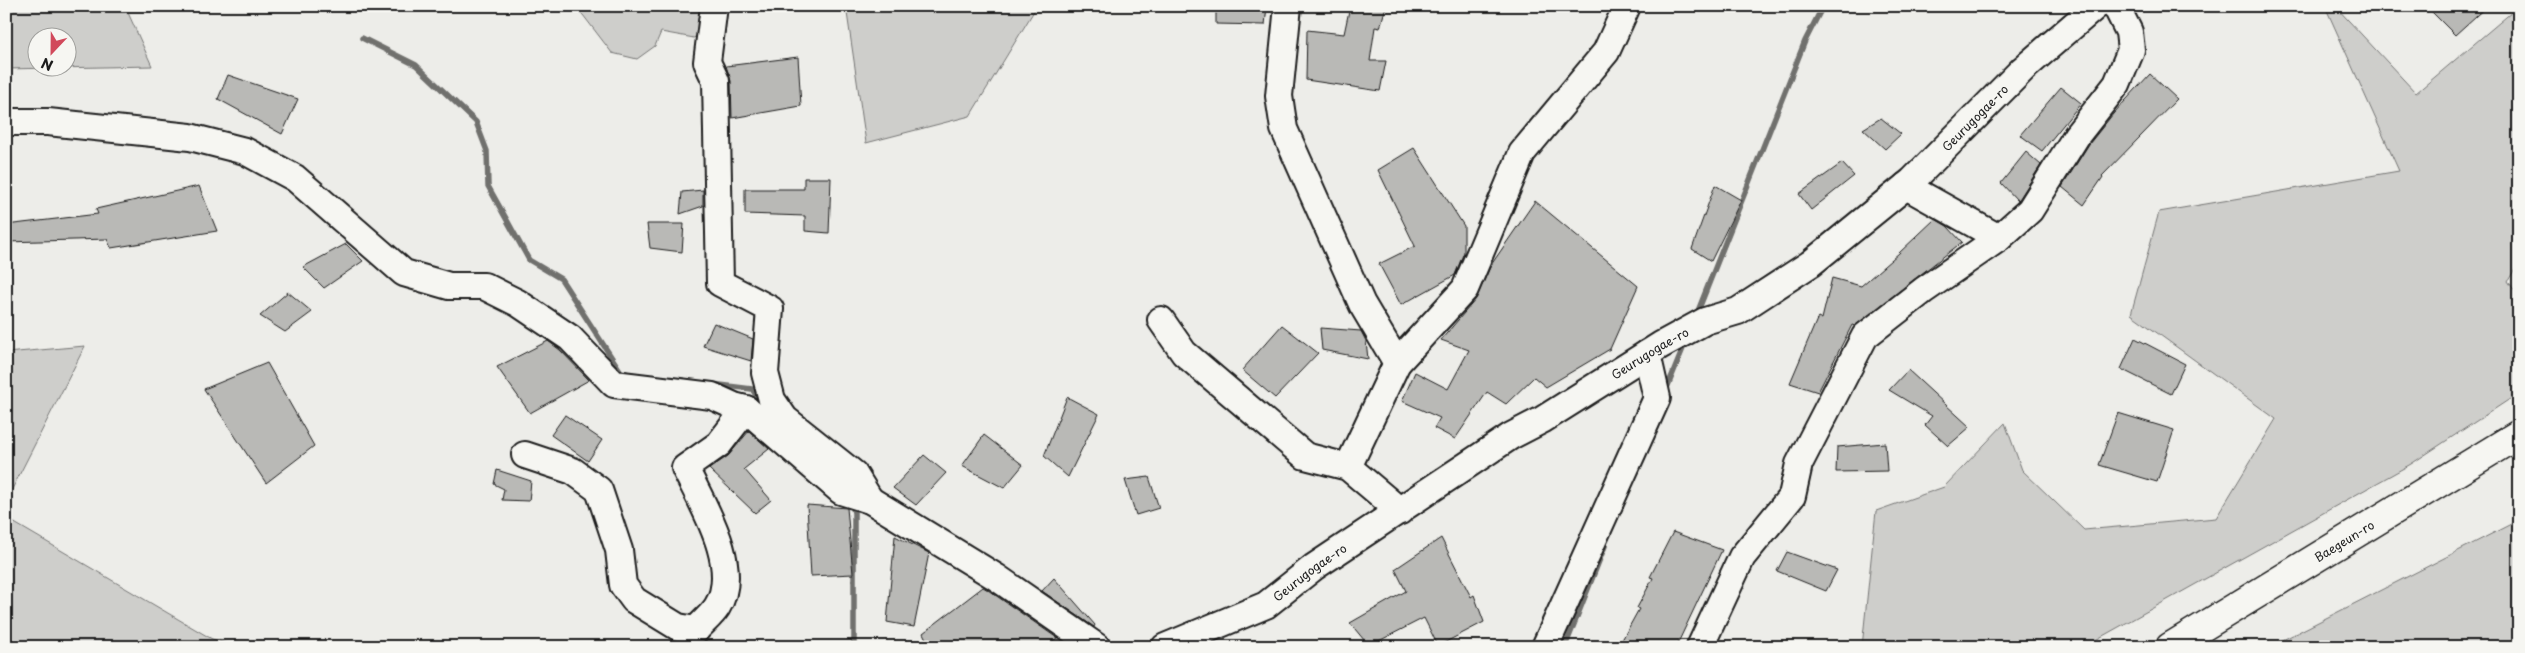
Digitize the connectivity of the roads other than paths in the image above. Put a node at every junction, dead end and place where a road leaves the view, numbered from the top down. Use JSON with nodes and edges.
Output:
{"nodes":[{"id":1,"x":714,"y":6,"type":"edge"},
{"id":2,"x":1288,"y":6,"type":"edge"},
{"id":3,"x":1626,"y":6,"type":"edge"},
{"id":4,"x":2096,"y":6,"type":"edge"},
{"id":5,"x":2116,"y":6,"type":"edge"},
{"id":6,"x":6,"y":122,"type":"edge"},
{"id":7,"x":1906,"y":186,"type":"junction"},
{"id":8,"x":1999,"y":238,"type":"junction"},
{"id":9,"x":1161,"y":320,"type":"dead end"},
{"id":10,"x":1654,"y":350,"type":"junction"},
{"id":11,"x":1397,"y":363,"type":"junction"},
{"id":12,"x":746,"y":409,"type":"junction"},
{"id":13,"x":2519,"y":434,"type":"edge"},
{"id":14,"x":525,"y":455,"type":"dead end"},
{"id":15,"x":1348,"y":467,"type":"junction"},
{"id":16,"x":858,"y":496,"type":"junction"},
{"id":17,"x":1400,"y":510,"type":"junction"},
{"id":18,"x":698,"y":638,"type":"edge"},
{"id":19,"x":1097,"y":647,"type":"edge"},
{"id":20,"x":1165,"y":647,"type":"edge"},
{"id":21,"x":1545,"y":647,"type":"edge"},
{"id":22,"x":1700,"y":647,"type":"edge"},
{"id":23,"x":2170,"y":647,"type":"edge"}],
"edges":[{"from":1,"to":16,"type":"street"},
{"from":2,"to":11,"type":"street"},
{"from":3,"to":11,"type":"street"},
{"from":4,"to":7,"type":"street","name":"Geurugogae-ro"},
{"from":5,"to":8,"type":"street"},
{"from":6,"to":12,"type":"street"},
{"from":7,"to":8,"type":"street"},
{"from":7,"to":10,"type":"street","name":"Geurugogae-ro"},
{"from":8,"to":22,"type":"street"},
{"from":9,"to":15,"type":"street"},
{"from":10,"to":17,"type":"street","name":"Geurugogae-ro"},
{"from":10,"to":21,"type":"street"},
{"from":11,"to":15,"type":"street"},
{"from":12,"to":16,"type":"street"},
{"from":12,"to":18,"type":"street"},
{"from":13,"to":23,"type":"main road","name":"Baegeun-ro"},
{"from":14,"to":18,"type":"street"},
{"from":15,"to":17,"type":"street"},
{"from":16,"to":19,"type":"street"},
{"from":17,"to":20,"type":"street","name":"Geurugogae-ro"}]}
